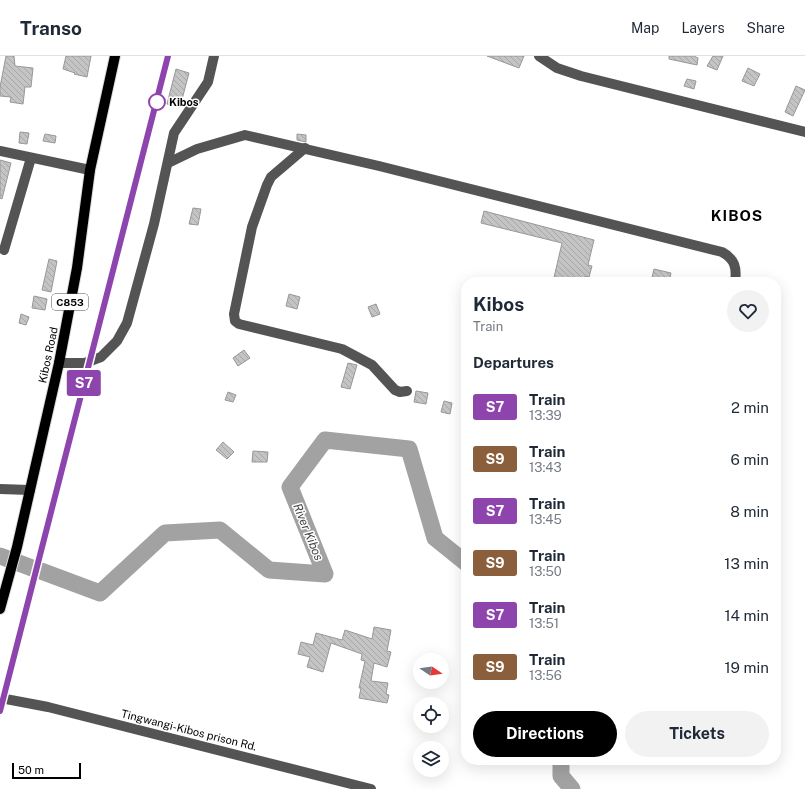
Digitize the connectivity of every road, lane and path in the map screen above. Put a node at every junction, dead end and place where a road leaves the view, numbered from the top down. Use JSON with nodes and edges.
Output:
{"nodes":[{"id":1,"x":115,"y":56,"type":"edge"},
{"id":2,"x":214,"y":56,"type":"edge"},
{"id":3,"x":538,"y":56,"type":"edge"},
{"id":4,"x":805,"y":132,"type":"edge"},
{"id":5,"x":305,"y":148,"type":"junction"},
{"id":6,"x":0,"y":151,"type":"edge"},
{"id":7,"x":31,"y":158,"type":"junction"},
{"id":8,"x":168,"y":163,"type":"junction"},
{"id":9,"x":90,"y":170,"type":"junction"},
{"id":10,"x":4,"y":250,"type":"dead end"},
{"id":11,"x":736,"y":277,"type":"edge"},
{"id":12,"x":59,"y":363,"type":"junction"},
{"id":13,"x":407,"y":391,"type":"dead end"},
{"id":14,"x":0,"y":489,"type":"edge"},
{"id":15,"x":30,"y":490,"type":"junction"},
{"id":16,"x":0,"y":610,"type":"edge"},
{"id":17,"x":0,"y":698,"type":"edge"},
{"id":18,"x":371,"y":789,"type":"edge"}],
"edges":[{"from":1,"to":9,"type":"main road","name":"Kibos Road","number":"C853"},
{"from":2,"to":8,"type":"street"},
{"from":3,"to":4,"type":"street"},
{"from":5,"to":8,"type":"street"},
{"from":5,"to":11,"type":"street"},
{"from":5,"to":13,"type":"street"},
{"from":6,"to":7,"type":"street"},
{"from":7,"to":9,"type":"street"},
{"from":7,"to":10,"type":"street"},
{"from":8,"to":12,"type":"street"},
{"from":9,"to":12,"type":"main road","name":"Kibos Road","number":"C853"},
{"from":12,"to":15,"type":"main road","name":"Kibos Road","number":"C853"},
{"from":14,"to":15,"type":"street"},
{"from":15,"to":16,"type":"main road","name":"Kibos Road","number":"C853"},
{"from":17,"to":18,"type":"street","name":"Tingwangi-Kibos prison Rd."}]}
